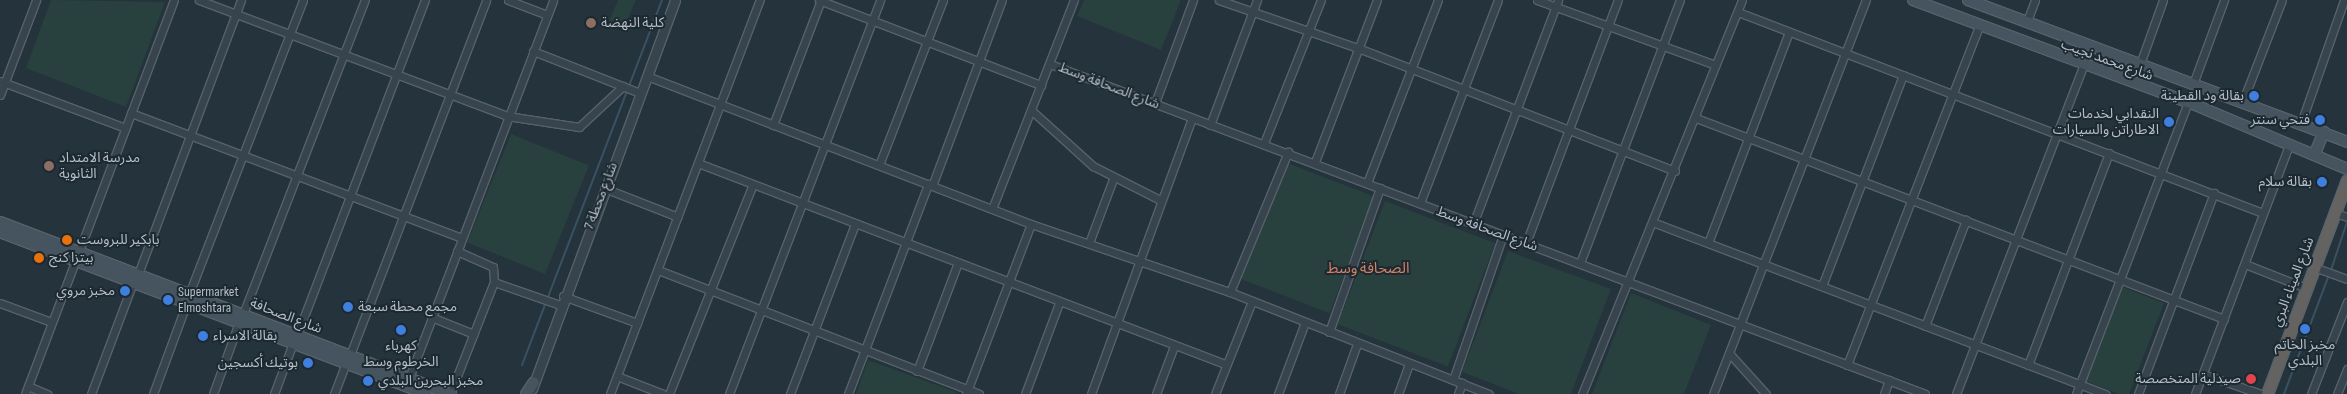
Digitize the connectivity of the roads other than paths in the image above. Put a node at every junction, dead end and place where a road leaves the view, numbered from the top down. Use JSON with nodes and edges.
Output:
{"nodes":[{"id":1,"x":36,"y":0,"type":"edge"},
{"id":2,"x":174,"y":0,"type":"edge"},
{"id":3,"x":199,"y":0,"type":"edge"},
{"id":4,"x":241,"y":0,"type":"edge"},
{"id":5,"x":303,"y":0,"type":"edge"},
{"id":6,"x":365,"y":0,"type":"edge"},
{"id":7,"x":424,"y":0,"type":"edge"},
{"id":8,"x":486,"y":0,"type":"edge"},
{"id":9,"x":508,"y":0,"type":"edge"},
{"id":10,"x":552,"y":0,"type":"edge"},
{"id":11,"x":675,"y":0,"type":"edge"},
{"id":12,"x":760,"y":0,"type":"edge"},
{"id":13,"x":820,"y":0,"type":"edge"},
{"id":14,"x":880,"y":0,"type":"edge"},
{"id":15,"x":943,"y":0,"type":"edge"},
{"id":16,"x":1002,"y":0,"type":"edge"},
{"id":17,"x":1074,"y":0,"type":"edge"},
{"id":18,"x":1193,"y":0,"type":"edge"},
{"id":19,"x":1219,"y":0,"type":"edge"},
{"id":20,"x":1257,"y":0,"type":"edge"},
{"id":21,"x":1321,"y":0,"type":"edge"},
{"id":22,"x":1377,"y":0,"type":"edge"},
{"id":23,"x":1438,"y":0,"type":"edge"},
{"id":24,"x":1498,"y":0,"type":"edge"},
{"id":25,"x":1537,"y":0,"type":"edge"},
{"id":26,"x":1618,"y":0,"type":"edge"},
{"id":27,"x":1680,"y":0,"type":"edge"},
{"id":28,"x":1742,"y":0,"type":"edge"},
{"id":29,"x":1866,"y":0,"type":"edge"},
{"id":30,"x":1913,"y":0,"type":"edge"},
{"id":31,"x":1968,"y":0,"type":"edge"},
{"id":32,"x":2035,"y":0,"type":"edge"},
{"id":33,"x":2163,"y":0,"type":"edge"},
{"id":34,"x":2224,"y":0,"type":"edge"},
{"id":35,"x":2282,"y":0,"type":"edge"},
{"id":36,"x":2344,"y":0,"type":"edge"},
{"id":37,"x":1557,"y":4,"type":"edge"},
{"id":38,"x":1252,"y":12,"type":"junction"},
{"id":39,"x":1738,"y":12,"type":"junction"},
{"id":40,"x":236,"y":14,"type":"junction"},
{"id":41,"x":547,"y":15,"type":"junction"},
{"id":42,"x":873,"y":20,"type":"junction"},
{"id":43,"x":2027,"y":21,"type":"junction"},
{"id":44,"x":1609,"y":25,"type":"junction"},
{"id":45,"x":1979,"y":26,"type":"junction"},
{"id":46,"x":1307,"y":30,"type":"junction"},
{"id":47,"x":1789,"y":32,"type":"junction"},
{"id":48,"x":290,"y":34,"type":"junction"},
{"id":49,"x":928,"y":42,"type":"junction"},
{"id":50,"x":1662,"y":45,"type":"junction"},
{"id":51,"x":1358,"y":48,"type":"junction"},
{"id":52,"x":533,"y":51,"type":"junction"},
{"id":53,"x":1845,"y":53,"type":"junction"},
{"id":54,"x":344,"y":55,"type":"junction"},
{"id":55,"x":979,"y":61,"type":"junction"},
{"id":56,"x":1050,"y":64,"type":"junction"},
{"id":57,"x":2140,"y":64,"type":"junction"},
{"id":58,"x":1716,"y":65,"type":"junction"},
{"id":59,"x":2083,"y":66,"type":"junction"},
{"id":60,"x":1411,"y":70,"type":"junction"},
{"id":61,"x":396,"y":74,"type":"junction"},
{"id":62,"x":647,"y":76,"type":"junction"},
{"id":63,"x":1903,"y":76,"type":"junction"},
{"id":64,"x":2,"y":82,"type":"edge"},
{"id":65,"x":2193,"y":84,"type":"junction"},
{"id":66,"x":1041,"y":85,"type":"junction"},
{"id":67,"x":623,"y":86,"type":"junction"},
{"id":68,"x":1464,"y":89,"type":"junction"},
{"id":69,"x":640,"y":93,"type":"junction"},
{"id":70,"x":0,"y":95,"type":"edge"},
{"id":71,"x":450,"y":95,"type":"junction"},
{"id":72,"x":1953,"y":96,"type":"junction"},
{"id":73,"x":2188,"y":102,"type":"junction"},
{"id":74,"x":1155,"y":103,"type":"junction"},
{"id":75,"x":2242,"y":103,"type":"junction"},
{"id":76,"x":720,"y":105,"type":"junction"},
{"id":77,"x":1517,"y":109,"type":"junction"},
{"id":78,"x":1031,"y":110,"type":"junction"},
{"id":79,"x":131,"y":114,"type":"junction"},
{"id":80,"x":508,"y":116,"type":"junction"},
{"id":81,"x":1192,"y":118,"type":"junction"},
{"id":82,"x":1696,"y":118,"type":"junction"},
{"id":83,"x":2301,"y":123,"type":"junction"},
{"id":84,"x":773,"y":124,"type":"junction"},
{"id":85,"x":1210,"y":125,"type":"junction"},
{"id":86,"x":126,"y":128,"type":"junction"},
{"id":87,"x":1569,"y":129,"type":"junction"},
{"id":88,"x":2324,"y":132,"type":"junction"},
{"id":89,"x":2056,"y":133,"type":"junction"},
{"id":90,"x":190,"y":136,"type":"junction"},
{"id":91,"x":1748,"y":138,"type":"junction"},
{"id":92,"x":2347,"y":142,"type":"edge"},
{"id":93,"x":1264,"y":143,"type":"junction"},
{"id":94,"x":2290,"y":143,"type":"junction"},
{"id":95,"x":824,"y":144,"type":"junction"},
{"id":96,"x":1621,"y":150,"type":"junction"},
{"id":97,"x":1288,"y":152,"type":"junction"},
{"id":98,"x":2109,"y":153,"type":"junction"},
{"id":99,"x":2315,"y":154,"type":"junction"},
{"id":100,"x":244,"y":156,"type":"junction"},
{"id":101,"x":1804,"y":158,"type":"junction"},
{"id":102,"x":1315,"y":162,"type":"junction"},
{"id":103,"x":698,"y":164,"type":"junction"},
{"id":104,"x":879,"y":165,"type":"junction"},
{"id":105,"x":2347,"y":169,"type":"edge"},
{"id":106,"x":1675,"y":172,"type":"junction"},
{"id":107,"x":2161,"y":172,"type":"junction"},
{"id":108,"x":298,"y":176,"type":"junction"},
{"id":109,"x":1113,"y":179,"type":"junction"},
{"id":110,"x":1862,"y":180,"type":"junction"},
{"id":111,"x":2347,"y":180,"type":"edge"},
{"id":112,"x":1367,"y":183,"type":"junction"},
{"id":113,"x":753,"y":184,"type":"junction"},
{"id":114,"x":930,"y":185,"type":"junction"},
{"id":115,"x":604,"y":188,"type":"junction"},
{"id":116,"x":1380,"y":188,"type":"junction"},
{"id":117,"x":2214,"y":193,"type":"junction"},
{"id":118,"x":348,"y":196,"type":"junction"},
{"id":119,"x":1914,"y":198,"type":"junction"},
{"id":120,"x":1160,"y":200,"type":"junction"},
{"id":121,"x":1420,"y":203,"type":"junction"},
{"id":122,"x":801,"y":204,"type":"junction"},
{"id":123,"x":992,"y":209,"type":"junction"},
{"id":124,"x":2263,"y":213,"type":"junction"},
{"id":125,"x":2335,"y":213,"type":"junction"},
{"id":126,"x":404,"y":217,"type":"junction"},
{"id":127,"x":678,"y":217,"type":"junction"},
{"id":128,"x":2347,"y":217,"type":"edge"},
{"id":129,"x":1966,"y":220,"type":"junction"},
{"id":130,"x":0,"y":222,"type":"edge"},
{"id":131,"x":1655,"y":222,"type":"junction"},
{"id":132,"x":855,"y":224,"type":"junction"},
{"id":133,"x":1031,"y":224,"type":"junction"},
{"id":134,"x":1473,"y":224,"type":"junction"},
{"id":135,"x":0,"y":232,"type":"edge"},
{"id":136,"x":1503,"y":235,"type":"junction"},
{"id":137,"x":461,"y":238,"type":"junction"},
{"id":138,"x":2016,"y":238,"type":"junction"},
{"id":139,"x":1089,"y":243,"type":"junction"},
{"id":140,"x":1526,"y":243,"type":"junction"},
{"id":141,"x":1708,"y":243,"type":"junction"},
{"id":142,"x":905,"y":244,"type":"junction"},
{"id":143,"x":457,"y":251,"type":"junction"},
{"id":144,"x":77,"y":256,"type":"junction"},
{"id":145,"x":2069,"y":258,"type":"junction"},
{"id":146,"x":1140,"y":260,"type":"junction"},
{"id":147,"x":1580,"y":263,"type":"junction"},
{"id":148,"x":957,"y":264,"type":"junction"},
{"id":149,"x":1764,"y":264,"type":"junction"},
{"id":150,"x":2245,"y":264,"type":"junction"},
{"id":151,"x":2314,"y":267,"type":"junction"},
{"id":152,"x":658,"y":270,"type":"junction"},
{"id":153,"x":135,"y":278,"type":"junction"},
{"id":154,"x":2120,"y":278,"type":"junction"},
{"id":155,"x":2347,"y":279,"type":"edge"},
{"id":156,"x":494,"y":282,"type":"junction"},
{"id":157,"x":1629,"y":283,"type":"junction"},
{"id":158,"x":1008,"y":284,"type":"junction"},
{"id":159,"x":1822,"y":286,"type":"junction"},
{"id":160,"x":2306,"y":288,"type":"junction"},
{"id":161,"x":711,"y":290,"type":"junction"},
{"id":162,"x":1230,"y":292,"type":"junction"},
{"id":163,"x":563,"y":296,"type":"junction"},
{"id":164,"x":188,"y":298,"type":"junction"},
{"id":165,"x":2174,"y":299,"type":"junction"},
{"id":166,"x":1252,"y":301,"type":"junction"},
{"id":167,"x":2347,"y":302,"type":"edge"},
{"id":168,"x":0,"y":303,"type":"edge"},
{"id":169,"x":1059,"y":303,"type":"junction"},
{"id":170,"x":560,"y":305,"type":"junction"},
{"id":171,"x":1871,"y":305,"type":"junction"},
{"id":172,"x":761,"y":309,"type":"junction"},
{"id":173,"x":431,"y":317,"type":"junction"},
{"id":174,"x":241,"y":318,"type":"junction"},
{"id":175,"x":2224,"y":319,"type":"junction"},
{"id":176,"x":51,"y":322,"type":"junction"},
{"id":177,"x":1305,"y":322,"type":"junction"},
{"id":178,"x":637,"y":323,"type":"junction"},
{"id":179,"x":1118,"y":324,"type":"junction"},
{"id":180,"x":1740,"y":326,"type":"junction"},
{"id":181,"x":1925,"y":326,"type":"junction"},
{"id":182,"x":814,"y":329,"type":"junction"},
{"id":183,"x":1329,"y":332,"type":"junction"},
{"id":184,"x":474,"y":334,"type":"junction"},
{"id":185,"x":295,"y":339,"type":"junction"},
{"id":186,"x":1357,"y":344,"type":"junction"},
{"id":187,"x":1975,"y":344,"type":"junction"},
{"id":188,"x":1174,"y":346,"type":"junction"},
{"id":189,"x":866,"y":350,"type":"junction"},
{"id":190,"x":1729,"y":353,"type":"junction"},
{"id":191,"x":348,"y":359,"type":"junction"},
{"id":192,"x":1225,"y":364,"type":"junction"},
{"id":193,"x":1409,"y":364,"type":"junction"},
{"id":194,"x":2028,"y":364,"type":"junction"},
{"id":195,"x":1847,"y":365,"type":"junction"},
{"id":196,"x":2347,"y":369,"type":"edge"},
{"id":197,"x":917,"y":371,"type":"junction"},
{"id":198,"x":2203,"y":374,"type":"junction"},
{"id":199,"x":617,"y":376,"type":"junction"},
{"id":200,"x":1453,"y":380,"type":"junction"},
{"id":201,"x":1889,"y":380,"type":"junction"},
{"id":202,"x":534,"y":382,"type":"junction"},
{"id":203,"x":1462,"y":383,"type":"junction"},
{"id":204,"x":2080,"y":384,"type":"junction"},
{"id":205,"x":28,"y":386,"type":"junction"},
{"id":206,"x":406,"y":386,"type":"edge"},
{"id":207,"x":967,"y":392,"type":"edge"},
{"id":208,"x":25,"y":394,"type":"edge"},
{"id":209,"x":47,"y":394,"type":"edge"},
{"id":210,"x":91,"y":394,"type":"edge"},
{"id":211,"x":153,"y":394,"type":"edge"},
{"id":212,"x":213,"y":394,"type":"edge"},
{"id":213,"x":274,"y":394,"type":"edge"},
{"id":214,"x":334,"y":394,"type":"edge"},
{"id":215,"x":426,"y":394,"type":"edge"},
{"id":216,"x":450,"y":394,"type":"edge"},
{"id":217,"x":526,"y":394,"type":"edge"},
{"id":218,"x":531,"y":394,"type":"edge"},
{"id":219,"x":610,"y":394,"type":"edge"},
{"id":220,"x":664,"y":394,"type":"edge"},
{"id":221,"x":670,"y":394,"type":"edge"},
{"id":222,"x":729,"y":394,"type":"edge"},
{"id":223,"x":790,"y":394,"type":"edge"},
{"id":224,"x":848,"y":394,"type":"edge"},
{"id":225,"x":979,"y":394,"type":"edge"},
{"id":226,"x":1025,"y":394,"type":"edge"},
{"id":227,"x":1091,"y":394,"type":"edge"},
{"id":228,"x":1156,"y":394,"type":"edge"},
{"id":229,"x":1214,"y":394,"type":"edge"},
{"id":230,"x":1278,"y":394,"type":"edge"},
{"id":231,"x":1339,"y":394,"type":"edge"},
{"id":232,"x":1398,"y":394,"type":"edge"},
{"id":233,"x":1458,"y":394,"type":"edge"},
{"id":234,"x":1489,"y":394,"type":"edge"},
{"id":235,"x":1582,"y":394,"type":"edge"},
{"id":236,"x":1713,"y":394,"type":"edge"},
{"id":237,"x":1766,"y":394,"type":"edge"},
{"id":238,"x":1884,"y":394,"type":"edge"},
{"id":239,"x":1925,"y":394,"type":"edge"},
{"id":240,"x":1956,"y":394,"type":"edge"},
{"id":241,"x":2076,"y":394,"type":"edge"},
{"id":242,"x":2106,"y":394,"type":"edge"},
{"id":243,"x":2138,"y":394,"type":"edge"},
{"id":244,"x":2195,"y":394,"type":"edge"},
{"id":245,"x":2261,"y":394,"type":"edge"},
{"id":246,"x":2267,"y":394,"type":"edge"},
{"id":247,"x":2311,"y":394,"type":"edge"},
{"id":248,"x":2337,"y":394,"type":"edge"}],
"edges":[{"from":1,"to":64,"type":"street"},
{"from":2,"to":79,"type":"street"},
{"from":3,"to":40,"type":"street"},
{"from":4,"to":40,"type":"street"},
{"from":5,"to":48,"type":"street"},
{"from":6,"to":54,"type":"street"},
{"from":7,"to":61,"type":"street"},
{"from":8,"to":71,"type":"street"},
{"from":9,"to":41,"type":"street"},
{"from":10,"to":41,"type":"street"},
{"from":11,"to":62,"type":"street","name":"شارع محطة 7"},
{"from":12,"to":76,"type":"street"},
{"from":13,"to":42,"type":"street"},
{"from":13,"to":84,"type":"street"},
{"from":14,"to":42,"type":"street"},
{"from":15,"to":49,"type":"street"},
{"from":16,"to":55,"type":"street"},
{"from":17,"to":56,"type":"street"},
{"from":18,"to":74,"type":"street"},
{"from":19,"to":38,"type":"street"},
{"from":20,"to":38,"type":"street"},
{"from":21,"to":46,"type":"street"},
{"from":22,"to":51,"type":"street"},
{"from":23,"to":60,"type":"street"},
{"from":24,"to":68,"type":"street"},
{"from":25,"to":37,"type":"street"},
{"from":26,"to":44,"type":"street"},
{"from":27,"to":50,"type":"street"},
{"from":28,"to":39,"type":"street"},
{"from":29,"to":53,"type":"street"},
{"from":30,"to":45,"type":"main road","name":"شارع محمد نجيب"},
{"from":31,"to":43,"type":"main road","name":"شارع محمد نجيب"},
{"from":32,"to":43,"type":"street"},
{"from":33,"to":57,"type":"street"},
{"from":34,"to":65,"type":"street"},
{"from":35,"to":75,"type":"street"},
{"from":36,"to":83,"type":"street"},
{"from":37,"to":44,"type":"street"},
{"from":37,"to":77,"type":"street"},
{"from":38,"to":46,"type":"street"},
{"from":38,"to":85,"type":"street"},
{"from":39,"to":47,"type":"street"},
{"from":39,"to":58,"type":"street"},
{"from":40,"to":48,"type":"street"},
{"from":40,"to":90,"type":"street"},
{"from":41,"to":52,"type":"street"},
{"from":42,"to":49,"type":"street"},
{"from":42,"to":95,"type":"street"},
{"from":43,"to":57,"type":"main road","name":"شارع محمد نجيب"},
{"from":44,"to":50,"type":"street"},
{"from":44,"to":87,"type":"street"},
{"from":45,"to":59,"type":"main road","name":"شارع محمد نجيب"},
{"from":45,"to":72,"type":"street"},
{"from":46,"to":51,"type":"street"},
{"from":46,"to":93,"type":"street"},
{"from":47,"to":53,"type":"street"},
{"from":47,"to":91,"type":"street"},
{"from":48,"to":54,"type":"street"},
{"from":48,"to":100,"type":"street"},
{"from":49,"to":55,"type":"street"},
{"from":49,"to":104,"type":"street"},
{"from":50,"to":58,"type":"street"},
{"from":50,"to":96,"type":"street"},
{"from":51,"to":60,"type":"street"},
{"from":51,"to":102,"type":"street"},
{"from":52,"to":67,"type":"street"},
{"from":52,"to":80,"type":"street"},
{"from":53,"to":63,"type":"street"},
{"from":53,"to":101,"type":"street"},
{"from":54,"to":61,"type":"street"},
{"from":54,"to":108,"type":"street"},
{"from":55,"to":66,"type":"street"},
{"from":55,"to":114,"type":"street"},
{"from":56,"to":66,"type":"street"},
{"from":56,"to":74,"type":"street","name":"شارع الصحافة وسط"},
{"from":57,"to":65,"type":"main road","name":"شارع محمد نجيب"},
{"from":58,"to":82,"type":"street"},
{"from":59,"to":73,"type":"main road","name":"شارع محمد نجيب"},
{"from":59,"to":89,"type":"street"},
{"from":60,"to":68,"type":"street"},
{"from":60,"to":112,"type":"street"},
{"from":61,"to":71,"type":"street"},
{"from":61,"to":118,"type":"street"},
{"from":62,"to":69,"type":"street","name":"شارع محطة 7"},
{"from":62,"to":76,"type":"street"},
{"from":63,"to":72,"type":"street"},
{"from":63,"to":110,"type":"street"},
{"from":64,"to":70,"type":"street"},
{"from":64,"to":86,"type":"street"},
{"from":65,"to":75,"type":"main road","name":"شارع محمد نجيب"},
{"from":66,"to":78,"type":"street"},
{"from":67,"to":69,"type":"street"},
{"from":67,"to":80,"type":"street"},
{"from":68,"to":77,"type":"street"},
{"from":68,"to":121,"type":"street"},
{"from":69,"to":115,"type":"street","name":"شارع محطة 7"},
{"from":71,"to":80,"type":"street"},
{"from":71,"to":126,"type":"street"},
{"from":72,"to":89,"type":"street"},
{"from":72,"to":119,"type":"street"},
{"from":73,"to":94,"type":"main road","name":"شارع محمد نجيب"},
{"from":73,"to":107,"type":"street"},
{"from":74,"to":81,"type":"street","name":"شارع الصحافة وسط"},
{"from":75,"to":83,"type":"main road","name":"شارع محمد نجيب"},
{"from":76,"to":84,"type":"street"},
{"from":76,"to":103,"type":"street"},
{"from":77,"to":87,"type":"street"},
{"from":77,"to":134,"type":"street"},
{"from":78,"to":109,"type":"street"},
{"from":78,"to":123,"type":"street"},
{"from":79,"to":86,"type":"street"},
{"from":79,"to":90,"type":"street"},
{"from":80,"to":137,"type":"street"},
{"from":81,"to":85,"type":"street","name":"شارع الصحافة وسط"},
{"from":81,"to":120,"type":"street"},
{"from":82,"to":91,"type":"street"},
{"from":82,"to":106,"type":"street"},
{"from":83,"to":88,"type":"main road","name":"شارع محمد نجيب"},
{"from":84,"to":95,"type":"street"},
{"from":85,"to":93,"type":"street","name":"شارع الصحافة وسط"},
{"from":86,"to":144,"type":"street"},
{"from":87,"to":96,"type":"street"},
{"from":87,"to":140,"type":"street"},
{"from":88,"to":92,"type":"main road","name":"شارع محمد نجيب"},
{"from":88,"to":99,"type":"main road"},
{"from":89,"to":98,"type":"street"},
{"from":89,"to":138,"type":"street"},
{"from":90,"to":100,"type":"street"},
{"from":90,"to":153,"type":"street"},
{"from":91,"to":101,"type":"street"},
{"from":91,"to":141,"type":"street"},
{"from":93,"to":97,"type":"street","name":"شارع الصحافة وسط"},
{"from":94,"to":99,"type":"main road","name":"شارع محمد نجيب"},
{"from":94,"to":124,"type":"street"},
{"from":95,"to":104,"type":"street"},
{"from":95,"to":122,"type":"street"},
{"from":96,"to":106,"type":"street"},
{"from":96,"to":147,"type":"street"},
{"from":97,"to":102,"type":"street","name":"شارع الصحافة وسط"},
{"from":97,"to":162,"type":"street"},
{"from":98,"to":107,"type":"street"},
{"from":98,"to":145,"type":"street"},
{"from":99,"to":105,"type":"main road","name":"شارع محمد نجيب"},
{"from":100,"to":108,"type":"street"},
{"from":100,"to":164,"type":"street"},
{"from":101,"to":110,"type":"street"},
{"from":101,"to":149,"type":"street"},
{"from":102,"to":112,"type":"street","name":"شارع الصحافة وسط"},
{"from":103,"to":113,"type":"street"},
{"from":103,"to":127,"type":"street"},
{"from":104,"to":114,"type":"street"},
{"from":106,"to":131,"type":"street"},
{"from":107,"to":117,"type":"street"},
{"from":107,"to":154,"type":"street"},
{"from":108,"to":118,"type":"street"},
{"from":108,"to":174,"type":"street"},
{"from":109,"to":120,"type":"street"},
{"from":109,"to":139,"type":"street"},
{"from":110,"to":119,"type":"street"},
{"from":110,"to":159,"type":"street"},
{"from":111,"to":125,"type":"highway","name":"شارع الميناء البري"},
{"from":112,"to":116,"type":"street","name":"شارع الصحافة وسط"},
{"from":113,"to":122,"type":"street"},
{"from":113,"to":161,"type":"street"},
{"from":114,"to":123,"type":"street"},
{"from":114,"to":142,"type":"street"},
{"from":115,"to":127,"type":"street"},
{"from":115,"to":163,"type":"street","name":"شارع محطة 7"},
{"from":116,"to":121,"type":"street","name":"شارع الصحافة وسط"},
{"from":116,"to":183,"type":"street"},
{"from":117,"to":124,"type":"street"},
{"from":117,"to":165,"type":"street"},
{"from":118,"to":126,"type":"street"},
{"from":118,"to":185,"type":"street"},
{"from":119,"to":129,"type":"street"},
{"from":119,"to":171,"type":"street"},
{"from":120,"to":146,"type":"street"},
{"from":121,"to":134,"type":"street","name":"شارع الصحافة وسط"},
{"from":122,"to":132,"type":"street"},
{"from":122,"to":172,"type":"street"},
{"from":123,"to":133,"type":"street"},
{"from":124,"to":150,"type":"street"},
{"from":125,"to":128,"type":"street"},
{"from":125,"to":151,"type":"highway","name":"شارع الميناء البري"},
{"from":126,"to":137,"type":"street"},
{"from":126,"to":191,"type":"street"},
{"from":127,"to":152,"type":"street"},
{"from":129,"to":138,"type":"street"},
{"from":129,"to":181,"type":"street"},
{"from":130,"to":144,"type":"main road","name":"شارع الصحافة"},
{"from":131,"to":141,"type":"street"},
{"from":131,"to":157,"type":"street"},
{"from":132,"to":142,"type":"street"},
{"from":132,"to":182,"type":"street"},
{"from":133,"to":139,"type":"street"},
{"from":133,"to":158,"type":"street"},
{"from":134,"to":136,"type":"street","name":"شارع الصحافة وسط"},
{"from":135,"to":144,"type":"main road","name":"شارع الصحافة"},
{"from":136,"to":140,"type":"street","name":"شارع الصحافة وسط"},
{"from":136,"to":200,"type":"street"},
{"from":137,"to":143,"type":"street"},
{"from":138,"to":145,"type":"street"},
{"from":138,"to":187,"type":"street"},
{"from":139,"to":146,"type":"street"},
{"from":140,"to":147,"type":"street","name":"شارع الصحافة وسط"},
{"from":141,"to":149,"type":"street"},
{"from":142,"to":148,"type":"street"},
{"from":142,"to":189,"type":"street"},
{"from":143,"to":156,"type":"street"},
{"from":143,"to":173,"type":"street"},
{"from":144,"to":153,"type":"main road","name":"شارع الصحافة"},
{"from":144,"to":176,"type":"street"},
{"from":145,"to":154,"type":"street"},
{"from":145,"to":194,"type":"street"},
{"from":146,"to":162,"type":"street"},
{"from":146,"to":179,"type":"street"},
{"from":147,"to":157,"type":"street","name":"شارع الصحافة وسط"},
{"from":148,"to":158,"type":"street"},
{"from":148,"to":197,"type":"street"},
{"from":149,"to":159,"type":"street"},
{"from":149,"to":180,"type":"street"},
{"from":150,"to":160,"type":"street"},
{"from":150,"to":175,"type":"street"},
{"from":151,"to":155,"type":"street"},
{"from":151,"to":160,"type":"highway","name":"شارع الميناء البري"},
{"from":152,"to":161,"type":"street"},
{"from":152,"to":178,"type":"street"},
{"from":153,"to":164,"type":"main road","name":"شارع الصحافة"},
{"from":153,"to":210,"type":"street"},
{"from":154,"to":165,"type":"street"},
{"from":154,"to":204,"type":"street"},
{"from":156,"to":170,"type":"street"},
{"from":156,"to":184,"type":"street"},
{"from":157,"to":180,"type":"street","name":"شارع الصحافة وسط"},
{"from":157,"to":235,"type":"street"},
{"from":158,"to":169,"type":"street"},
{"from":158,"to":207,"type":"street"},
{"from":159,"to":171,"type":"street"},
{"from":160,"to":246,"type":"highway","name":"شارع الميناء البري"},
{"from":161,"to":172,"type":"street"},
{"from":161,"to":221,"type":"street"},
{"from":162,"to":166,"type":"street"},
{"from":163,"to":170,"type":"street","name":"شارع محطة 7"},
{"from":163,"to":178,"type":"street"},
{"from":164,"to":174,"type":"main road","name":"شارع الصحافة"},
{"from":164,"to":211,"type":"street"},
{"from":165,"to":175,"type":"street"},
{"from":165,"to":243,"type":"street"},
{"from":166,"to":177,"type":"street"},
{"from":166,"to":192,"type":"street"},
{"from":167,"to":247,"type":"street"},
{"from":168,"to":176,"type":"street"},
{"from":169,"to":179,"type":"street"},
{"from":169,"to":226,"type":"street"},
{"from":170,"to":202,"type":"street","name":"شارع محطة 7"},
{"from":171,"to":181,"type":"street"},
{"from":171,"to":195,"type":"street"},
{"from":172,"to":182,"type":"street"},
{"from":172,"to":222,"type":"street"},
{"from":173,"to":184,"type":"street"},
{"from":173,"to":206,"type":"street"},
{"from":174,"to":185,"type":"main road","name":"شارع الصحافة"},
{"from":174,"to":212,"type":"street"},
{"from":175,"to":198,"type":"street"},
{"from":176,"to":205,"type":"street"},
{"from":177,"to":183,"type":"street"},
{"from":177,"to":230,"type":"street"},
{"from":178,"to":199,"type":"street"},
{"from":179,"to":188,"type":"street"},
{"from":179,"to":227,"type":"street"},
{"from":180,"to":190,"type":"street"},
{"from":180,"to":195,"type":"street","name":"شارع الصحافة وسط"},
{"from":181,"to":187,"type":"street"},
{"from":182,"to":189,"type":"street"},
{"from":182,"to":223,"type":"street"},
{"from":183,"to":186,"type":"street"},
{"from":184,"to":216,"type":"street"},
{"from":185,"to":191,"type":"main road","name":"شارع الصحافة"},
{"from":185,"to":213,"type":"street"},
{"from":186,"to":193,"type":"street"},
{"from":186,"to":231,"type":"street"},
{"from":187,"to":194,"type":"street"},
{"from":187,"to":240,"type":"street"},
{"from":188,"to":192,"type":"street"},
{"from":188,"to":228,"type":"street"},
{"from":189,"to":197,"type":"street"},
{"from":189,"to":224,"type":"street"},
{"from":190,"to":236,"type":"street"},
{"from":190,"to":237,"type":"street"},
{"from":191,"to":206,"type":"main road","name":"شارع الصحافة"},
{"from":191,"to":214,"type":"street"},
{"from":192,"to":229,"type":"street"},
{"from":193,"to":200,"type":"street"},
{"from":193,"to":232,"type":"street"},
{"from":194,"to":204,"type":"street"},
{"from":195,"to":201,"type":"street","name":"شارع الصحافة وسط"},
{"from":196,"to":248,"type":"street"},
{"from":197,"to":207,"type":"street"},
{"from":198,"to":244,"type":"street"},
{"from":198,"to":245,"type":"street"},
{"from":199,"to":219,"type":"street"},
{"from":199,"to":220,"type":"street"},
{"from":200,"to":203,"type":"street"},
{"from":201,"to":238,"type":"street"},
{"from":201,"to":239,"type":"street","name":"شارع الصحافة وسط"},
{"from":202,"to":217,"type":"main road"},
{"from":202,"to":218,"type":"street","name":"شارع محطة 7"},
{"from":203,"to":233,"type":"street"},
{"from":203,"to":234,"type":"street"},
{"from":204,"to":241,"type":"street"},
{"from":204,"to":242,"type":"street"},
{"from":205,"to":208,"type":"street"},
{"from":205,"to":209,"type":"street"},
{"from":206,"to":215,"type":"main road","name":"شارع الصحافة"},
{"from":206,"to":216,"type":"main road","name":"شارع الصحافة"},
{"from":207,"to":225,"type":"street"}]}
